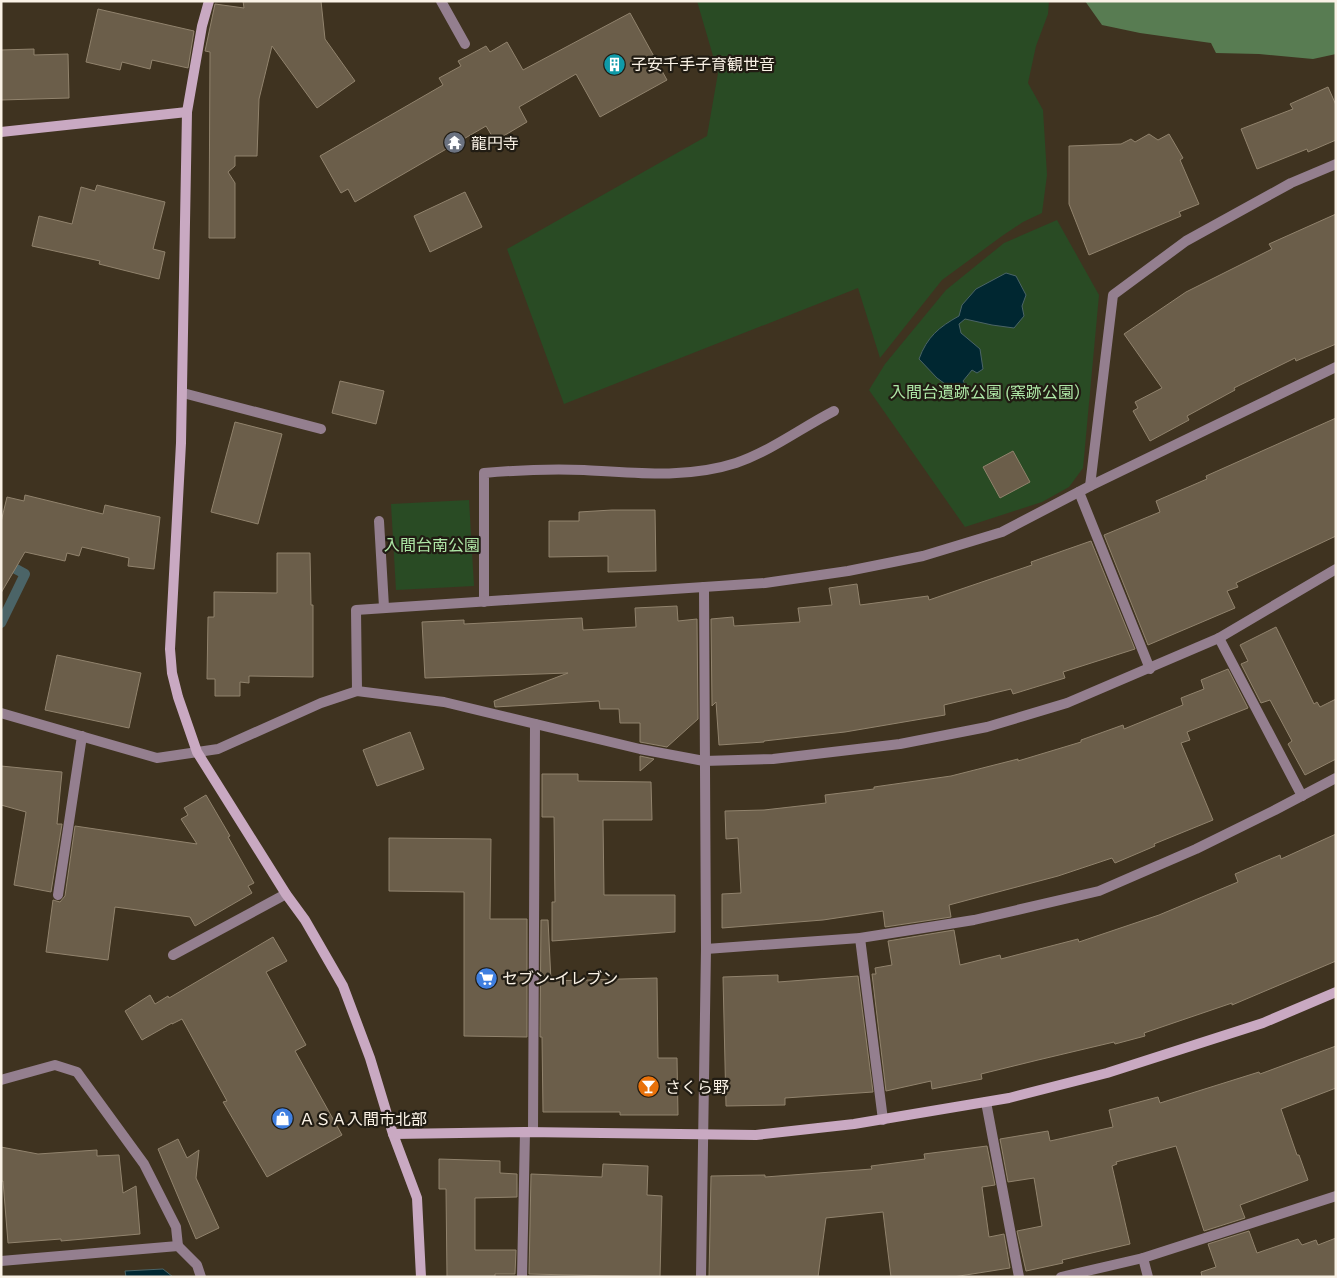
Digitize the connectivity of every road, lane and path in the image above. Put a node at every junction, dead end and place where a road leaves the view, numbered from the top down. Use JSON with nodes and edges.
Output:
{"nodes":[{"id":1,"x":209,"y":1,"type":"edge"},
{"id":2,"x":441,"y":1,"type":"edge"},
{"id":3,"x":465,"y":44,"type":"dead end"},
{"id":4,"x":187,"y":112,"type":"junction"},
{"id":5,"x":1,"y":132,"type":"edge"},
{"id":6,"x":1336,"y":164,"type":"edge"},
{"id":7,"x":1336,"y":368,"type":"edge"},
{"id":8,"x":182,"y":393,"type":"junction"},
{"id":9,"x":834,"y":411,"type":"dead end"},
{"id":10,"x":321,"y":430,"type":"dead end"},
{"id":11,"x":1090,"y":486,"type":"junction"},
{"id":12,"x":1079,"y":492,"type":"junction"},
{"id":13,"x":379,"y":521,"type":"dead end"},
{"id":14,"x":1336,"y":569,"type":"edge"},
{"id":15,"x":704,"y":586,"type":"junction"},
{"id":16,"x":484,"y":602,"type":"junction"},
{"id":17,"x":384,"y":608,"type":"junction"},
{"id":18,"x":1220,"y":638,"type":"junction"},
{"id":19,"x":1150,"y":669,"type":"junction"},
{"id":20,"x":357,"y":691,"type":"junction"},
{"id":21,"x":1,"y":713,"type":"edge"},
{"id":22,"x":535,"y":724,"type":"junction"},
{"id":23,"x":82,"y":736,"type":"junction"},
{"id":24,"x":197,"y":752,"type":"junction"},
{"id":25,"x":704,"y":760,"type":"junction"},
{"id":26,"x":1336,"y":778,"type":"edge"},
{"id":27,"x":1302,"y":796,"type":"junction"},
{"id":28,"x":286,"y":894,"type":"junction"},
{"id":29,"x":58,"y":895,"type":"dead end"},
{"id":30,"x":860,"y":938,"type":"junction"},
{"id":31,"x":706,"y":949,"type":"junction"},
{"id":32,"x":173,"y":955,"type":"dead end"},
{"id":33,"x":1336,"y":992,"type":"edge"},
{"id":34,"x":1,"y":1080,"type":"edge"},
{"id":35,"x":986,"y":1102,"type":"junction"},
{"id":36,"x":883,"y":1120,"type":"junction"},
{"id":37,"x":529,"y":1132,"type":"junction"},
{"id":38,"x":393,"y":1134,"type":"junction"},
{"id":39,"x":703,"y":1134,"type":"junction"},
{"id":40,"x":1336,"y":1196,"type":"edge"},
{"id":41,"x":178,"y":1246,"type":"junction"},
{"id":42,"x":1143,"y":1258,"type":"junction"},
{"id":43,"x":1,"y":1261,"type":"edge"},
{"id":44,"x":201,"y":1277,"type":"edge"},
{"id":45,"x":421,"y":1277,"type":"edge"},
{"id":46,"x":522,"y":1277,"type":"edge"},
{"id":47,"x":701,"y":1277,"type":"edge"},
{"id":48,"x":1019,"y":1277,"type":"edge"},
{"id":49,"x":1061,"y":1277,"type":"edge"},
{"id":50,"x":1148,"y":1277,"type":"edge"}],
"edges":[{"from":1,"to":4,"type":"street"},
{"from":2,"to":3,"type":"street"},
{"from":4,"to":5,"type":"street"},
{"from":4,"to":8,"type":"street"},
{"from":6,"to":11,"type":"street"},
{"from":7,"to":11,"type":"street"},
{"from":8,"to":10,"type":"street"},
{"from":8,"to":24,"type":"street"},
{"from":9,"to":16,"type":"street"},
{"from":11,"to":12,"type":"street"},
{"from":12,"to":15,"type":"street"},
{"from":12,"to":19,"type":"street"},
{"from":13,"to":17,"type":"street"},
{"from":14,"to":18,"type":"street"},
{"from":15,"to":16,"type":"street"},
{"from":15,"to":25,"type":"street"},
{"from":16,"to":17,"type":"street"},
{"from":17,"to":20,"type":"street"},
{"from":18,"to":19,"type":"street"},
{"from":18,"to":27,"type":"street"},
{"from":19,"to":25,"type":"street"},
{"from":20,"to":22,"type":"street"},
{"from":20,"to":24,"type":"street"},
{"from":21,"to":23,"type":"street"},
{"from":22,"to":25,"type":"street"},
{"from":22,"to":37,"type":"street"},
{"from":23,"to":24,"type":"street"},
{"from":23,"to":29,"type":"street"},
{"from":24,"to":28,"type":"street"},
{"from":25,"to":31,"type":"street"},
{"from":26,"to":27,"type":"street"},
{"from":27,"to":30,"type":"street"},
{"from":28,"to":32,"type":"street"},
{"from":28,"to":38,"type":"street"},
{"from":30,"to":31,"type":"street"},
{"from":30,"to":36,"type":"street"},
{"from":31,"to":39,"type":"street"},
{"from":33,"to":35,"type":"street"},
{"from":34,"to":41,"type":"street"},
{"from":35,"to":36,"type":"street"},
{"from":35,"to":48,"type":"street"},
{"from":36,"to":39,"type":"street"},
{"from":37,"to":38,"type":"street"},
{"from":37,"to":39,"type":"street"},
{"from":37,"to":46,"type":"street"},
{"from":38,"to":45,"type":"street"},
{"from":39,"to":47,"type":"street"},
{"from":40,"to":42,"type":"street"},
{"from":41,"to":43,"type":"street"},
{"from":41,"to":44,"type":"street"},
{"from":42,"to":49,"type":"street"},
{"from":42,"to":50,"type":"street"}]}
